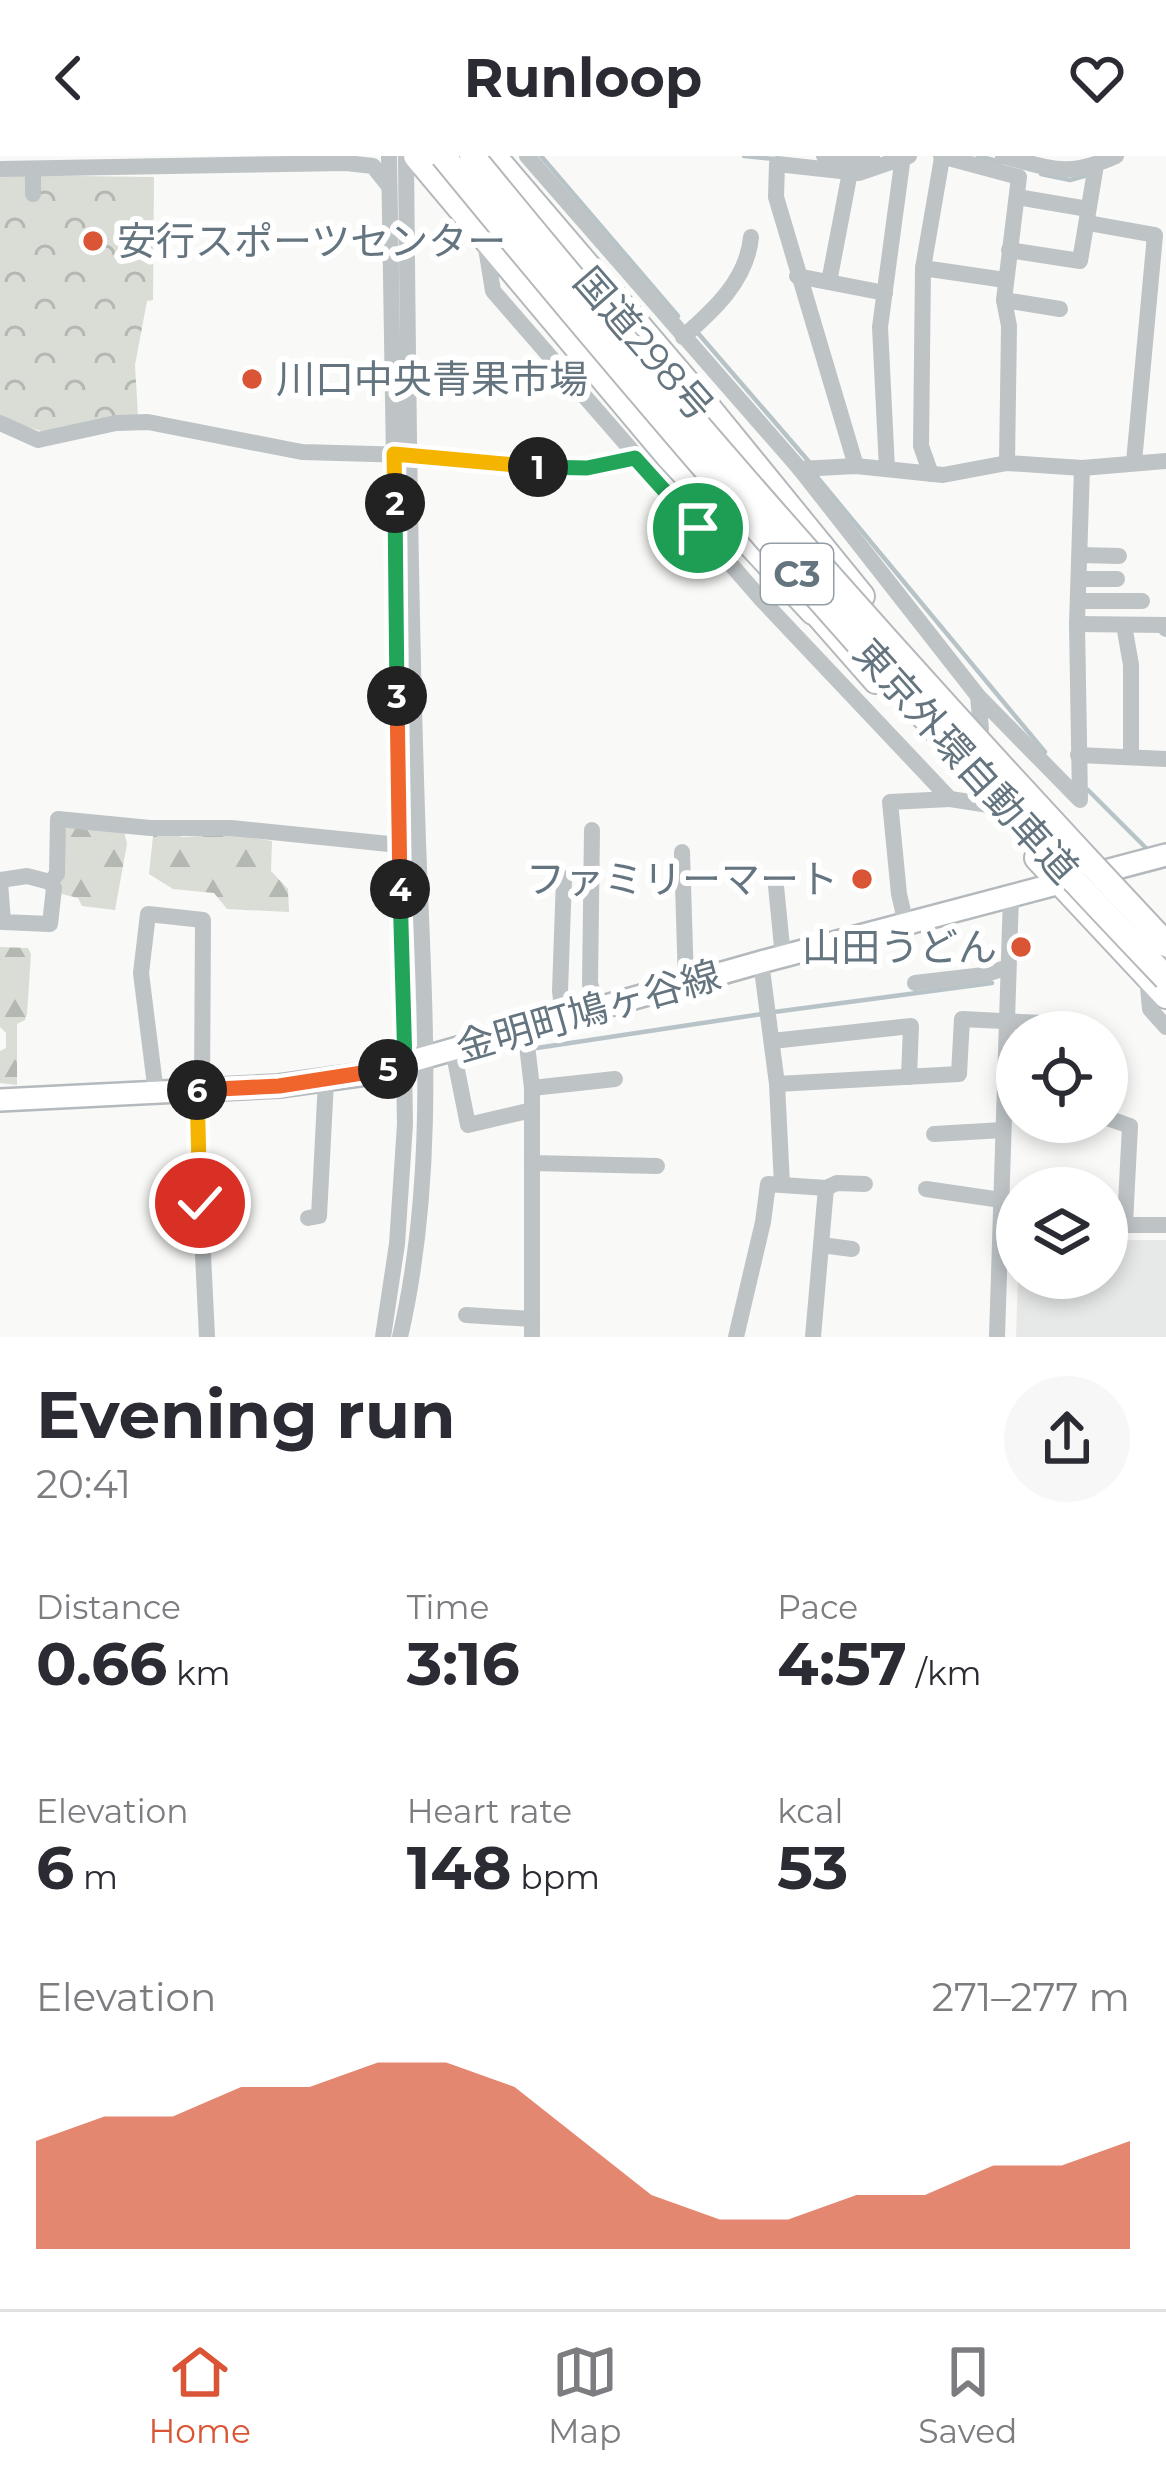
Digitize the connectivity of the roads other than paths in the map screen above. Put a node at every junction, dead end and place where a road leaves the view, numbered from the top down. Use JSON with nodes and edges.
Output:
{"nodes":[{"id":1,"x":389,"y":156,"type":"edge"},
{"id":2,"x":406,"y":156,"type":"edge"},
{"id":3,"x":416,"y":156,"type":"edge"},
{"id":4,"x":443,"y":156,"type":"edge"},
{"id":5,"x":472,"y":156,"type":"edge"},
{"id":6,"x":494,"y":156,"type":"edge"},
{"id":7,"x":527,"y":156,"type":"edge"},
{"id":8,"x":824,"y":156,"type":"edge"},
{"id":9,"x":872,"y":156,"type":"edge"},
{"id":10,"x":1003,"y":156,"type":"edge"},
{"id":11,"x":1116,"y":156,"type":"edge"},
{"id":12,"x":906,"y":157,"type":"edge"},
{"id":13,"x":942,"y":157,"type":"edge"},
{"id":14,"x":346,"y":159,"type":"edge"},
{"id":15,"x":210,"y":162,"type":"edge"},
{"id":16,"x":1060,"y":164,"type":"edge"},
{"id":17,"x":1096,"y":165,"type":"junction"},
{"id":18,"x":0,"y":169,"type":"edge"},
{"id":19,"x":34,"y":170,"type":"junction"},
{"id":20,"x":850,"y":172,"type":"junction"},
{"id":21,"x":388,"y":184,"type":"junction"},
{"id":22,"x":509,"y":185,"type":"dead end"},
{"id":23,"x":33,"y":194,"type":"dead end"},
{"id":24,"x":449,"y":196,"type":"junction"},
{"id":25,"x":1017,"y":197,"type":"junction"},
{"id":26,"x":406,"y":209,"type":"junction"},
{"id":27,"x":1088,"y":216,"type":"junction"},
{"id":28,"x":481,"y":229,"type":"junction"},
{"id":29,"x":751,"y":237,"type":"dead end"},
{"id":30,"x":1009,"y":250,"type":"junction"},
{"id":31,"x":923,"y":268,"type":"junction"},
{"id":32,"x":797,"y":276,"type":"junction"},
{"id":33,"x":1006,"y":280,"type":"junction"},
{"id":34,"x":829,"y":282,"type":"junction"},
{"id":35,"x":885,"y":293,"type":"junction"},
{"id":36,"x":1004,"y":300,"type":"junction"},
{"id":37,"x":1060,"y":309,"type":"dead end"},
{"id":38,"x":682,"y":337,"type":"junction"},
{"id":39,"x":0,"y":423,"type":"edge"},
{"id":40,"x":402,"y":455,"type":"junction"},
{"id":41,"x":635,"y":458,"type":"junction"},
{"id":42,"x":1166,"y":461,"type":"edge"},
{"id":43,"x":1134,"y":462,"type":"junction"},
{"id":44,"x":1007,"y":464,"type":"junction"},
{"id":45,"x":856,"y":466,"type":"junction"},
{"id":46,"x":1082,"y":468,"type":"junction"},
{"id":47,"x":887,"y":469,"type":"junction"},
{"id":48,"x":800,"y":470,"type":"junction"},
{"id":49,"x":931,"y":473,"type":"junction"},
{"id":50,"x":1081,"y":555,"type":"junction"},
{"id":51,"x":1119,"y":556,"type":"dead end"},
{"id":52,"x":1079,"y":579,"type":"junction"},
{"id":53,"x":1117,"y":579,"type":"dead end"},
{"id":54,"x":862,"y":596,"type":"junction"},
{"id":55,"x":1078,"y":601,"type":"junction"},
{"id":56,"x":1142,"y":602,"type":"dead end"},
{"id":57,"x":1077,"y":624,"type":"junction"},
{"id":58,"x":1124,"y":625,"type":"junction"},
{"id":59,"x":1166,"y":629,"type":"edge"},
{"id":60,"x":978,"y":696,"type":"junction"},
{"id":61,"x":981,"y":729,"type":"junction"},
{"id":62,"x":1078,"y":755,"type":"junction"},
{"id":63,"x":1130,"y":756,"type":"junction"},
{"id":64,"x":1166,"y":759,"type":"edge"},
{"id":65,"x":950,"y":799,"type":"junction"},
{"id":66,"x":989,"y":806,"type":"junction"},
{"id":67,"x":592,"y":830,"type":"dead end"},
{"id":68,"x":399,"y":845,"type":"junction"},
{"id":69,"x":682,"y":852,"type":"dead end"},
{"id":70,"x":1166,"y":855,"type":"edge"},
{"id":71,"x":1110,"y":870,"type":"junction"},
{"id":72,"x":564,"y":878,"type":"dead end"},
{"id":73,"x":0,"y":881,"type":"edge"},
{"id":74,"x":50,"y":882,"type":"junction"},
{"id":75,"x":1060,"y":883,"type":"junction"},
{"id":76,"x":776,"y":886,"type":"dead end"},
{"id":77,"x":1011,"y":896,"type":"junction"},
{"id":78,"x":906,"y":924,"type":"junction"},
{"id":79,"x":1166,"y":929,"type":"edge"},
{"id":80,"x":1166,"y":944,"type":"edge"},
{"id":81,"x":772,"y":959,"type":"junction"},
{"id":82,"x":1008,"y":967,"type":"junction"},
{"id":83,"x":1156,"y":977,"type":"edge"},
{"id":84,"x":686,"y":983,"type":"junction"},
{"id":85,"x":915,"y":983,"type":"dead end"},
{"id":86,"x":1166,"y":996,"type":"edge"},
{"id":87,"x":598,"y":1007,"type":"junction"},
{"id":88,"x":1006,"y":1011,"type":"edge"},
{"id":89,"x":563,"y":1017,"type":"junction"},
{"id":90,"x":996,"y":1020,"type":"edge"},
{"id":91,"x":1166,"y":1027,"type":"edge"},
{"id":92,"x":525,"y":1028,"type":"junction"},
{"id":93,"x":772,"y":1041,"type":"junction"},
{"id":94,"x":453,"y":1050,"type":"junction"},
{"id":95,"x":415,"y":1062,"type":"junction"},
{"id":96,"x":910,"y":1077,"type":"junction"},
{"id":97,"x":615,"y":1079,"type":"dead end"},
{"id":98,"x":326,"y":1081,"type":"junction"},
{"id":99,"x":777,"y":1084,"type":"junction"},
{"id":100,"x":532,"y":1088,"type":"junction"},
{"id":101,"x":199,"y":1089,"type":"junction"},
{"id":102,"x":156,"y":1093,"type":"junction"},
{"id":103,"x":0,"y":1100,"type":"edge"},
{"id":104,"x":532,"y":1110,"type":"junction"},
{"id":105,"x":996,"y":1130,"type":"edge"},
{"id":106,"x":934,"y":1134,"type":"dead end"},
{"id":107,"x":532,"y":1162,"type":"junction"},
{"id":108,"x":657,"y":1166,"type":"dead end"},
{"id":109,"x":865,"y":1184,"type":"dead end"},
{"id":110,"x":782,"y":1185,"type":"junction"},
{"id":111,"x":826,"y":1188,"type":"junction"},
{"id":112,"x":926,"y":1189,"type":"dead end"},
{"id":113,"x":996,"y":1199,"type":"edge"},
{"id":114,"x":308,"y":1217,"type":"dead end"},
{"id":115,"x":1128,"y":1224,"type":"edge"},
{"id":116,"x":1166,"y":1225,"type":"edge"},
{"id":117,"x":821,"y":1245,"type":"junction"},
{"id":118,"x":852,"y":1249,"type":"dead end"},
{"id":119,"x":1001,"y":1299,"type":"edge"},
{"id":120,"x":466,"y":1315,"type":"dead end"},
{"id":121,"x":532,"y":1328,"type":"edge"},
{"id":122,"x":207,"y":1337,"type":"edge"},
{"id":123,"x":383,"y":1337,"type":"edge"},
{"id":124,"x":400,"y":1337,"type":"edge"},
{"id":125,"x":736,"y":1337,"type":"edge"},
{"id":126,"x":813,"y":1337,"type":"edge"},
{"id":127,"x":997,"y":1337,"type":"edge"}],
"edges":[{"from":1,"to":21,"type":"street"},
{"from":2,"to":26,"type":"street"},
{"from":3,"to":24,"type":"highway","name":"国道298号"},
{"from":4,"to":83,"type":"highway","name":"東京外環自動車道","number":"C3","bridge":true},
{"from":5,"to":80,"type":"highway","name":"東京外環自動車道","number":"C3","bridge":true},
{"from":6,"to":54,"type":"highway"},
{"from":7,"to":38,"type":"street"},
{"from":8,"to":9,"type":"street"},
{"from":10,"to":16,"type":"street"},
{"from":11,"to":17,"type":"street"},
{"from":12,"to":20,"type":"street"},
{"from":12,"to":35,"type":"street"},
{"from":13,"to":25,"type":"street"},
{"from":13,"to":31,"type":"street"},
{"from":14,"to":15,"type":"street"},
{"from":14,"to":21,"type":"street"},
{"from":15,"to":19,"type":"street"},
{"from":16,"to":17,"type":"street"},
{"from":17,"to":27,"type":"street"},
{"from":18,"to":19,"type":"street"},
{"from":19,"to":23,"type":"street"},
{"from":20,"to":32,"type":"street"},
{"from":20,"to":34,"type":"street"},
{"from":21,"to":40,"type":"street"},
{"from":22,"to":54,"type":"highway","name":"国道298号"},
{"from":24,"to":26,"type":"street"},
{"from":24,"to":28,"type":"highway","name":"国道298号"},
{"from":25,"to":27,"type":"street"},
{"from":25,"to":30,"type":"street"},
{"from":26,"to":40,"type":"street"},
{"from":27,"to":30,"type":"street"},
{"from":27,"to":43,"type":"street"},
{"from":28,"to":41,"type":"street"},
{"from":28,"to":66,"type":"highway","name":"国道298号"},
{"from":29,"to":38,"type":"street"},
{"from":30,"to":33,"type":"street"},
{"from":31,"to":33,"type":"street"},
{"from":31,"to":49,"type":"street"},
{"from":32,"to":34,"type":"street"},
{"from":32,"to":45,"type":"street"},
{"from":33,"to":36,"type":"street"},
{"from":34,"to":35,"type":"street"},
{"from":35,"to":47,"type":"street"},
{"from":36,"to":37,"type":"street"},
{"from":36,"to":44,"type":"street"},
{"from":38,"to":48,"type":"street"},
{"from":39,"to":40,"type":"street"},
{"from":40,"to":41,"type":"street"},
{"from":40,"to":68,"type":"street"},
{"from":40,"to":95,"type":"street"},
{"from":41,"to":65,"type":"street"},
{"from":42,"to":43,"type":"street"},
{"from":43,"to":46,"type":"street"},
{"from":44,"to":46,"type":"street"},
{"from":44,"to":49,"type":"street"},
{"from":45,"to":47,"type":"street"},
{"from":45,"to":48,"type":"street"},
{"from":46,"to":50,"type":"street"},
{"from":47,"to":49,"type":"street"},
{"from":48,"to":60,"type":"street"},
{"from":50,"to":51,"type":"street"},
{"from":50,"to":52,"type":"street"},
{"from":52,"to":53,"type":"street"},
{"from":52,"to":55,"type":"street"},
{"from":54,"to":61,"type":"highway","name":"国道298号"},
{"from":55,"to":56,"type":"street"},
{"from":55,"to":57,"type":"street"},
{"from":57,"to":58,"type":"street"},
{"from":57,"to":62,"type":"street"},
{"from":58,"to":59,"type":"street"},
{"from":58,"to":63,"type":"street"},
{"from":60,"to":61,"type":"street"},
{"from":60,"to":62,"type":"street"},
{"from":61,"to":71,"type":"highway","name":"国道298号"},
{"from":62,"to":63,"type":"street"},
{"from":63,"to":64,"type":"street"},
{"from":65,"to":66,"type":"street"},
{"from":65,"to":78,"type":"street"},
{"from":66,"to":75,"type":"highway","name":"国道298号"},
{"from":67,"to":87,"type":"street"},
{"from":68,"to":74,"type":"street"},
{"from":68,"to":95,"type":"street"},
{"from":69,"to":84,"type":"street"},
{"from":70,"to":71,"type":"main road","name":"金明町鳩ヶ谷線"},
{"from":71,"to":75,"type":"main road","name":"金明町鳩ヶ谷線"},
{"from":71,"to":79,"type":"highway","name":"国道298号"},
{"from":72,"to":89,"type":"street"},
{"from":73,"to":74,"type":"street"},
{"from":73,"to":74,"type":"street"},
{"from":75,"to":77,"type":"main road","name":"金明町鳩ヶ谷線"},
{"from":75,"to":83,"type":"highway","name":"国道298号"},
{"from":76,"to":81,"type":"street"},
{"from":77,"to":78,"type":"main road","name":"金明町鳩ヶ谷線"},
{"from":77,"to":82,"type":"street"},
{"from":78,"to":81,"type":"main road","name":"金明町鳩ヶ谷線"},
{"from":81,"to":84,"type":"main road","name":"金明町鳩ヶ谷線"},
{"from":81,"to":93,"type":"street"},
{"from":82,"to":85,"type":"street"},
{"from":82,"to":88,"type":"street"},
{"from":83,"to":86,"type":"highway","name":"国道298号"},
{"from":83,"to":91,"type":"street"},
{"from":84,"to":87,"type":"main road","name":"金明町鳩ヶ谷線"},
{"from":87,"to":89,"type":"main road","name":"金明町鳩ヶ谷線"},
{"from":89,"to":92,"type":"main road","name":"金明町鳩ヶ谷線"},
{"from":90,"to":96,"type":"street"},
{"from":92,"to":94,"type":"main road","name":"金明町鳩ヶ谷線"},
{"from":92,"to":100,"type":"street"},
{"from":93,"to":96,"type":"street"},
{"from":93,"to":99,"type":"street"},
{"from":94,"to":95,"type":"main road","name":"金明町鳩ヶ谷線"},
{"from":94,"to":104,"type":"street"},
{"from":95,"to":98,"type":"main road","name":"金明町鳩ヶ谷線"},
{"from":95,"to":123,"type":"street"},
{"from":95,"to":124,"type":"street"},
{"from":96,"to":99,"type":"street"},
{"from":97,"to":100,"type":"street"},
{"from":98,"to":101,"type":"main road","name":"金明町鳩ヶ谷線"},
{"from":98,"to":114,"type":"street"},
{"from":99,"to":110,"type":"street"},
{"from":100,"to":104,"type":"street"},
{"from":101,"to":102,"type":"main road","name":"金明町鳩ヶ谷線"},
{"from":101,"to":102,"type":"street"},
{"from":101,"to":122,"type":"street"},
{"from":102,"to":103,"type":"main road","name":"金明町鳩ヶ谷線"},
{"from":104,"to":107,"type":"street"},
{"from":105,"to":106,"type":"street"},
{"from":107,"to":108,"type":"street"},
{"from":107,"to":121,"type":"street"},
{"from":109,"to":111,"type":"street"},
{"from":110,"to":111,"type":"street"},
{"from":110,"to":125,"type":"street"},
{"from":111,"to":117,"type":"street"},
{"from":112,"to":113,"type":"street"},
{"from":115,"to":116,"type":"street"},
{"from":117,"to":118,"type":"street"},
{"from":117,"to":126,"type":"street"},
{"from":119,"to":127,"type":"street"},
{"from":120,"to":121,"type":"street"}]}
